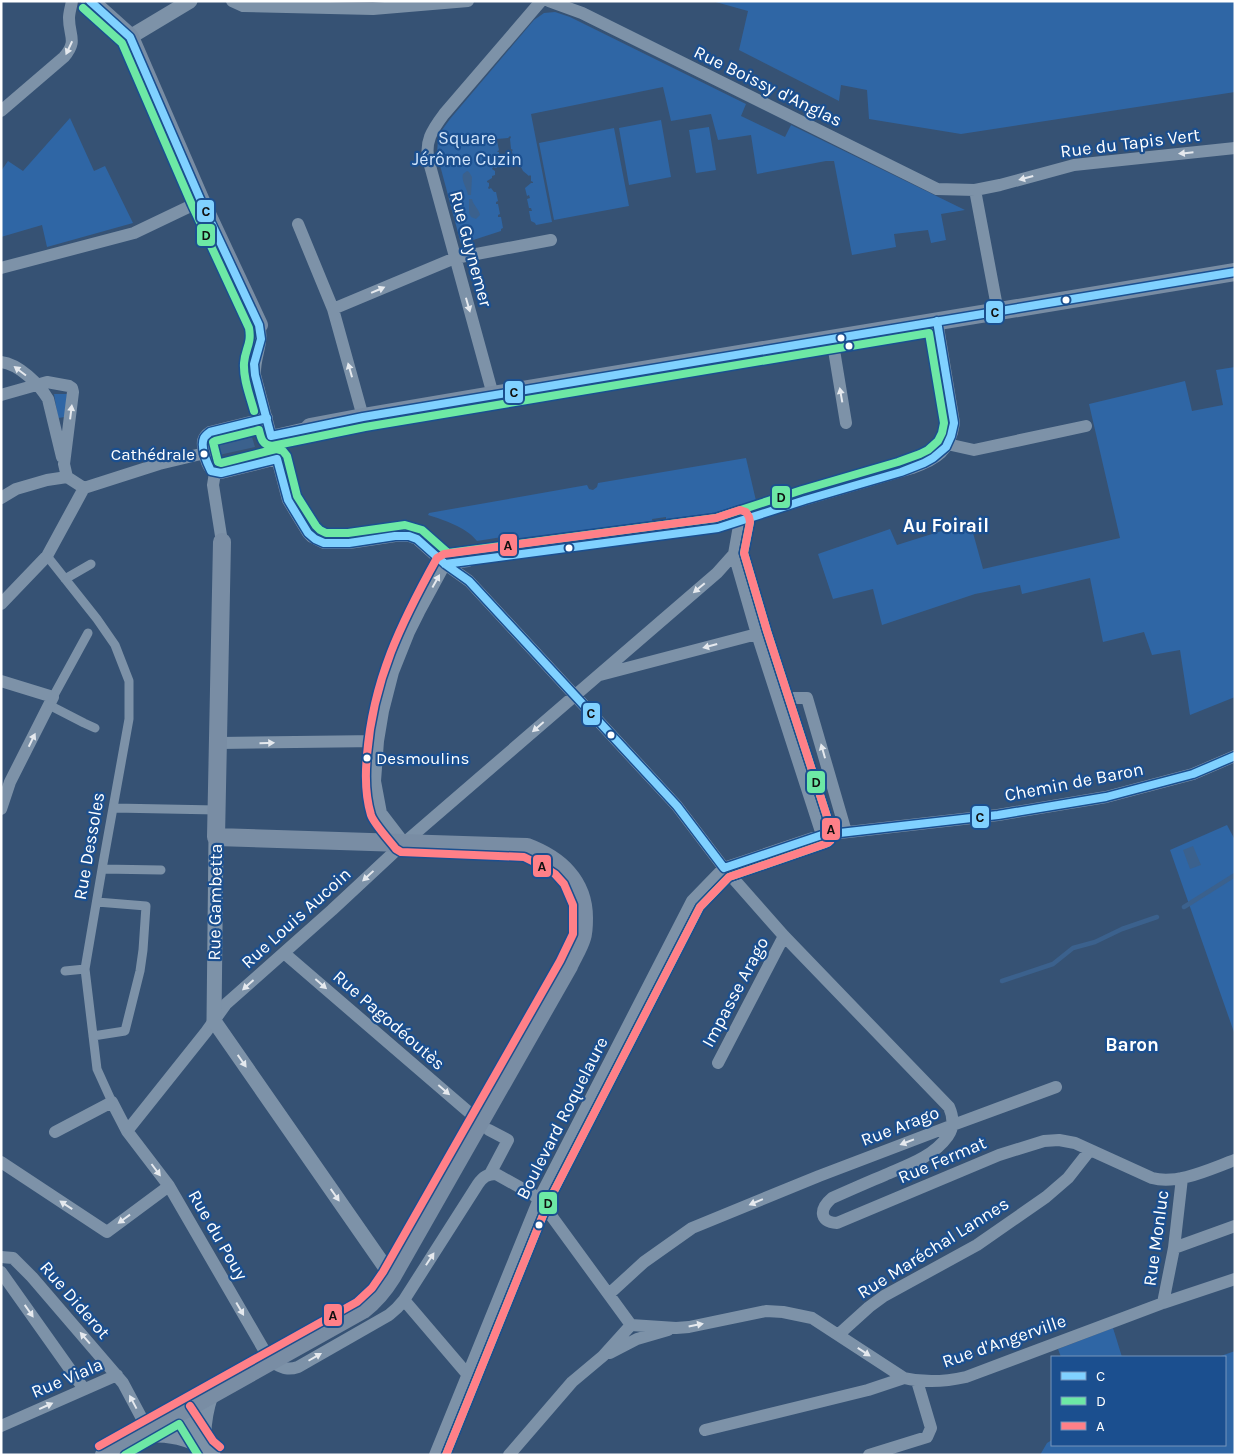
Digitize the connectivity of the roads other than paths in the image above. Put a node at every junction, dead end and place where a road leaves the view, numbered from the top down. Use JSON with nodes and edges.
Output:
{"nodes":[{"id":1,"x":72,"y":1,"type":"edge"},
{"id":2,"x":90,"y":1,"type":"edge"},
{"id":3,"x":190,"y":1,"type":"edge"},
{"id":4,"x":232,"y":1,"type":"edge"},
{"id":5,"x":468,"y":1,"type":"edge"},
{"id":6,"x":541,"y":1,"type":"edge"},
{"id":7,"x":548,"y":1,"type":"edge"},
{"id":8,"x":130,"y":37,"type":"junction"},
{"id":9,"x":1,"y":111,"type":"edge"},
{"id":10,"x":1235,"y":148,"type":"edge"},
{"id":11,"x":975,"y":190,"type":"junction"},
{"id":12,"x":201,"y":201,"type":"junction"},
{"id":13,"x":298,"y":224,"type":"dead end"},
{"id":14,"x":551,"y":240,"type":"dead end"},
{"id":15,"x":454,"y":258,"type":"junction"},
{"id":16,"x":1,"y":268,"type":"edge"},
{"id":17,"x":1235,"y":272,"type":"edge"},
{"id":18,"x":333,"y":310,"type":"junction"},
{"id":19,"x":998,"y":312,"type":"junction"},
{"id":20,"x":937,"y":321,"type":"junction"},
{"id":21,"x":259,"y":325,"type":"joint"},
{"id":22,"x":832,"y":338,"type":"junction"},
{"id":23,"x":1,"y":362,"type":"edge"},
{"id":24,"x":37,"y":384,"type":"junction"},
{"id":25,"x":493,"y":394,"type":"junction"},
{"id":26,"x":1,"y":395,"type":"edge"},
{"id":27,"x":363,"y":417,"type":"junction"},
{"id":28,"x":267,"y":418,"type":"junction"},
{"id":29,"x":846,"y":423,"type":"dead end"},
{"id":30,"x":1086,"y":426,"type":"dead end"},
{"id":31,"x":310,"y":427,"type":"joint"},
{"id":32,"x":271,"y":436,"type":"junction"},
{"id":33,"x":947,"y":444,"type":"junction"},
{"id":34,"x":205,"y":453,"type":"junction"},
{"id":35,"x":277,"y":459,"type":"junction"},
{"id":36,"x":64,"y":464,"type":"junction"},
{"id":37,"x":215,"y":473,"type":"junction"},
{"id":38,"x":67,"y":477,"type":"junction"},
{"id":39,"x":84,"y":488,"type":"junction"},
{"id":40,"x":1,"y":498,"type":"edge"},
{"id":41,"x":222,"y":542,"type":"joint"},
{"id":42,"x":734,"y":554,"type":"junction"},
{"id":43,"x":47,"y":556,"type":"junction"},
{"id":44,"x":468,"y":561,"type":"dead end"},
{"id":45,"x":91,"y":564,"type":"dead end"},
{"id":46,"x":446,"y":564,"type":"junction"},
{"id":47,"x":65,"y":579,"type":"junction"},
{"id":48,"x":1,"y":604,"type":"edge"},
{"id":49,"x":88,"y":633,"type":"dead end"},
{"id":50,"x":757,"y":634,"type":"junction"},
{"id":51,"x":597,"y":676,"type":"junction"},
{"id":52,"x":1,"y":681,"type":"edge"},
{"id":53,"x":575,"y":695,"type":"junction"},
{"id":54,"x":778,"y":698,"type":"junction"},
{"id":55,"x":51,"y":701,"type":"junction"},
{"id":56,"x":95,"y":728,"type":"dead end"},
{"id":57,"x":378,"y":741,"type":"junction"},
{"id":58,"x":218,"y":743,"type":"junction"},
{"id":59,"x":1235,"y":756,"type":"edge"},
{"id":60,"x":6,"y":779,"type":"edge"},
{"id":61,"x":114,"y":808,"type":"junction"},
{"id":62,"x":1,"y":809,"type":"edge"},
{"id":63,"x":217,"y":810,"type":"junction"},
{"id":64,"x":851,"y":831,"type":"junction"},
{"id":65,"x":822,"y":835,"type":"junction"},
{"id":66,"x":216,"y":836,"type":"junction"},
{"id":67,"x":404,"y":843,"type":"junction"},
{"id":68,"x":724,"y":868,"type":"junction"},
{"id":69,"x":102,"y":869,"type":"junction"},
{"id":70,"x":162,"y":870,"type":"dead end"},
{"id":71,"x":97,"y":902,"type":"junction"},
{"id":72,"x":784,"y":936,"type":"junction"},
{"id":73,"x":284,"y":953,"type":"junction"},
{"id":74,"x":85,"y":969,"type":"junction"},
{"id":75,"x":65,"y":971,"type":"dead end"},
{"id":76,"x":214,"y":1022,"type":"junction"},
{"id":77,"x":93,"y":1036,"type":"junction"},
{"id":78,"x":718,"y":1063,"type":"dead end"},
{"id":79,"x":1056,"y":1088,"type":"dead end"},
{"id":80,"x":112,"y":1102,"type":"junction"},
{"id":81,"x":471,"y":1114,"type":"dead end"},
{"id":82,"x":953,"y":1125,"type":"junction"},
{"id":83,"x":489,"y":1130,"type":"dead end"},
{"id":84,"x":127,"y":1131,"type":"junction"},
{"id":85,"x":55,"y":1132,"type":"dead end"},
{"id":86,"x":1090,"y":1150,"type":"junction"},
{"id":87,"x":1235,"y":1160,"type":"edge"},
{"id":88,"x":1,"y":1162,"type":"edge"},
{"id":89,"x":490,"y":1174,"type":"junction"},
{"id":90,"x":1182,"y":1178,"type":"junction"},
{"id":91,"x":169,"y":1186,"type":"junction"},
{"id":92,"x":539,"y":1199,"type":"junction"},
{"id":93,"x":1235,"y":1226,"type":"edge"},
{"id":94,"x":1174,"y":1248,"type":"junction"},
{"id":95,"x":1,"y":1257,"type":"edge"},
{"id":96,"x":1,"y":1272,"type":"edge"},
{"id":97,"x":392,"y":1277,"type":"junction"},
{"id":98,"x":1235,"y":1279,"type":"edge"},
{"id":99,"x":609,"y":1294,"type":"junction"},
{"id":100,"x":404,"y":1300,"type":"junction"},
{"id":101,"x":1163,"y":1304,"type":"junction"},
{"id":102,"x":630,"y":1325,"type":"junction"},
{"id":103,"x":676,"y":1328,"type":"junction"},
{"id":104,"x":838,"y":1335,"type":"junction"},
{"id":105,"x":603,"y":1356,"type":"junction"},
{"id":106,"x":271,"y":1362,"type":"junction"},
{"id":107,"x":116,"y":1375,"type":"junction"},
{"id":108,"x":468,"y":1375,"type":"junction"},
{"id":109,"x":904,"y":1378,"type":"junction"},
{"id":110,"x":917,"y":1381,"type":"junction"},
{"id":111,"x":84,"y":1389,"type":"junction"},
{"id":112,"x":211,"y":1395,"type":"junction"},
{"id":113,"x":182,"y":1411,"type":"junction"},
{"id":114,"x":1,"y":1426,"type":"edge"},
{"id":115,"x":705,"y":1430,"type":"dead end"},
{"id":116,"x":143,"y":1433,"type":"junction"},
{"id":117,"x":209,"y":1451,"type":"edge"},
{"id":118,"x":104,"y":1455,"type":"edge"},
{"id":119,"x":435,"y":1455,"type":"edge"},
{"id":120,"x":509,"y":1455,"type":"edge"},
{"id":121,"x":869,"y":1455,"type":"edge"}],
"edges":[{"from":1,"to":9,"type":"street","one_way":true},
{"from":2,"to":8,"type":"main road"},
{"from":3,"to":8,"type":"street"},
{"from":4,"to":5,"type":"street"},
{"from":6,"to":15,"type":"street","name":"Rue Guynemer"},
{"from":7,"to":11,"type":"street","name":"Rue Boissy d'Anglas"},
{"from":8,"to":12,"type":"main road"},
{"from":10,"to":11,"type":"street","name":"Rue du Tapis Vert","one_way":true},
{"from":11,"to":19,"type":"street"},
{"from":12,"to":16,"type":"street"},
{"from":12,"to":21,"type":"main road"},
{"from":13,"to":18,"type":"street"},
{"from":14,"to":15,"type":"street"},
{"from":18,"to":15,"type":"street","one_way":true},
{"from":15,"to":25,"type":"street","name":"Rue Guynemer","one_way":true},
{"from":17,"to":19,"type":"main road"},
{"from":27,"to":18,"type":"street","one_way":true},
{"from":19,"to":20,"type":"main road"},
{"from":20,"to":22,"type":"main road"},
{"from":20,"to":33,"type":"street"},
{"from":21,"to":28,"type":"street"},
{"from":22,"to":25,"type":"main road"},
{"from":29,"to":22,"type":"street","one_way":true},
{"from":24,"to":23,"type":"street","one_way":true},
{"from":24,"to":26,"type":"street"},
{"from":24,"to":36,"type":"street"},
{"from":36,"to":24,"type":"street","one_way":true},
{"from":25,"to":27,"type":"main road"},
{"from":27,"to":31,"type":"main road"},
{"from":28,"to":32,"type":"street"},
{"from":28,"to":34,"type":"street"},
{"from":30,"to":33,"type":"street"},
{"from":31,"to":32,"type":"street"},
{"from":32,"to":35,"type":"street"},
{"from":33,"to":42,"type":"street"},
{"from":34,"to":37,"type":"street"},
{"from":34,"to":39,"type":"street"},
{"from":35,"to":37,"type":"street"},
{"from":35,"to":46,"type":"street","name":"Rue Arago"},
{"from":36,"to":38,"type":"street"},
{"from":37,"to":41,"type":"street","name":"Rue Gambetta"},
{"from":38,"to":39,"type":"street"},
{"from":38,"to":40,"type":"street"},
{"from":39,"to":43,"type":"street"},
{"from":41,"to":58,"type":"main road","name":"Rue Gambetta"},
{"from":42,"to":50,"type":"street"},
{"from":42,"to":51,"type":"street","name":"Rue Louis Aucoin","one_way":true},
{"from":43,"to":47,"type":"street","name":"Rue Dessoles"},
{"from":43,"to":48,"type":"street"},
{"from":44,"to":46,"type":"street"},
{"from":45,"to":47,"type":"street"},
{"from":46,"to":53,"type":"street","name":"Rue Arago"},
{"from":57,"to":46,"type":"street","one_way":true},
{"from":47,"to":61,"type":"street","name":"Rue Dessoles"},
{"from":49,"to":55,"type":"street"},
{"from":50,"to":51,"type":"street","one_way":true},
{"from":50,"to":54,"type":"street"},
{"from":51,"to":53,"type":"street","name":"Rue Louis Aucoin"},
{"from":52,"to":55,"type":"street"},
{"from":53,"to":67,"type":"street","name":"Rue Louis Aucoin","one_way":true},
{"from":53,"to":68,"type":"street","name":"Rue Arago"},
{"from":64,"to":54,"type":"street","one_way":true},
{"from":54,"to":65,"type":"street"},
{"from":55,"to":56,"type":"street"},
{"from":60,"to":55,"type":"street","one_way":true},
{"from":58,"to":57,"type":"street","one_way":true},
{"from":57,"to":67,"type":"street"},
{"from":58,"to":63,"type":"main road","name":"Rue Gambetta"},
{"from":59,"to":64,"type":"street","name":"Chemin de Baron"},
{"from":60,"to":62,"type":"street"},
{"from":61,"to":63,"type":"street"},
{"from":61,"to":69,"type":"street","name":"Rue Dessoles"},
{"from":63,"to":66,"type":"main road","name":"Rue Gambetta"},
{"from":64,"to":65,"type":"street","name":"Chemin de Baron"},
{"from":65,"to":68,"type":"street","name":"Chemin de Baron"},
{"from":66,"to":67,"type":"main road"},
{"from":66,"to":76,"type":"street","name":"Rue Gambetta"},
{"from":67,"to":73,"type":"street","name":"Rue Louis Aucoin","one_way":true},
{"from":67,"to":97,"type":"main road"},
{"from":68,"to":72,"type":"street","name":"Rue Arago"},
{"from":68,"to":92,"type":"street","name":"Boulevard Roquelaure"},
{"from":69,"to":70,"type":"street"},
{"from":69,"to":71,"type":"street","name":"Rue Dessoles"},
{"from":71,"to":74,"type":"street","name":"Rue Dessoles"},
{"from":71,"to":77,"type":"street"},
{"from":72,"to":78,"type":"street","name":"Impasse Arago"},
{"from":72,"to":82,"type":"street","name":"Rue Arago"},
{"from":73,"to":76,"type":"street","name":"Rue Louis Aucoin","one_way":true},
{"from":73,"to":81,"type":"street","name":"Rue Pagodéoutès","one_way":true},
{"from":74,"to":75,"type":"street"},
{"from":74,"to":77,"type":"street","name":"Rue Dessoles"},
{"from":76,"to":84,"type":"street","name":"Rue Louis Aucoin"},
{"from":76,"to":97,"type":"street","one_way":true},
{"from":77,"to":80,"type":"street","name":"Rue Dessoles"},
{"from":79,"to":82,"type":"street"},
{"from":80,"to":84,"type":"street","name":"Rue Dessoles"},
{"from":80,"to":85,"type":"street"},
{"from":82,"to":86,"type":"street","name":"Rue Fermat"},
{"from":82,"to":99,"type":"street","name":"Rue Arago","one_way":true},
{"from":83,"to":89,"type":"street"},
{"from":84,"to":91,"type":"street","name":"Rue du Pouy","one_way":true},
{"from":86,"to":90,"type":"street","name":"Rue Fermat"},
{"from":86,"to":104,"type":"street","name":"Rue Maréchal Lannes"},
{"from":87,"to":90,"type":"street","name":"Rue Fermat"},
{"from":91,"to":88,"type":"street","one_way":true},
{"from":89,"to":92,"type":"street"},
{"from":100,"to":89,"type":"street","one_way":true},
{"from":90,"to":94,"type":"street","name":"Rue Monluc"},
{"from":91,"to":106,"type":"street","name":"Rue du Pouy","one_way":true},
{"from":92,"to":99,"type":"street"},
{"from":92,"to":108,"type":"street","name":"Boulevard Roquelaure"},
{"from":93,"to":94,"type":"street"},
{"from":94,"to":101,"type":"street","name":"Rue Monluc"},
{"from":107,"to":95,"type":"street","name":"Rue Diderot","one_way":true},
{"from":96,"to":111,"type":"street","one_way":true},
{"from":97,"to":106,"type":"main road"},
{"from":98,"to":101,"type":"street","name":"Rue d'Angerville"},
{"from":99,"to":102,"type":"street"},
{"from":106,"to":100,"type":"street","one_way":true},
{"from":100,"to":108,"type":"street"},
{"from":101,"to":110,"type":"street","name":"Rue d'Angerville"},
{"from":102,"to":103,"type":"street","name":"Rue d'Angerville"},
{"from":102,"to":105,"type":"street","name":"Rue d'Angerville"},
{"from":103,"to":104,"type":"street","name":"Rue d'Angerville","one_way":true},
{"from":103,"to":105,"type":"street","name":"Rue d'Angerville"},
{"from":104,"to":109,"type":"street","name":"Rue d'Angerville","one_way":true},
{"from":105,"to":120,"type":"street","name":"Rue d'Angerville"},
{"from":106,"to":112,"type":"main road"},
{"from":107,"to":111,"type":"street","name":"Rue Viala"},
{"from":116,"to":107,"type":"street","name":"Rue Viala","one_way":true},
{"from":108,"to":119,"type":"street","name":"Boulevard Roquelaure"},
{"from":109,"to":110,"type":"street","name":"Rue d'Angerville"},
{"from":109,"to":115,"type":"street"},
{"from":110,"to":121,"type":"street"},
{"from":114,"to":111,"type":"street","name":"Rue Viala","one_way":true},
{"from":112,"to":113,"type":"main road"},
{"from":112,"to":117,"type":"street"},
{"from":113,"to":116,"type":"main road"},
{"from":113,"to":117,"type":"street"},
{"from":116,"to":117,"type":"street"},
{"from":116,"to":118,"type":"main road"}]}
